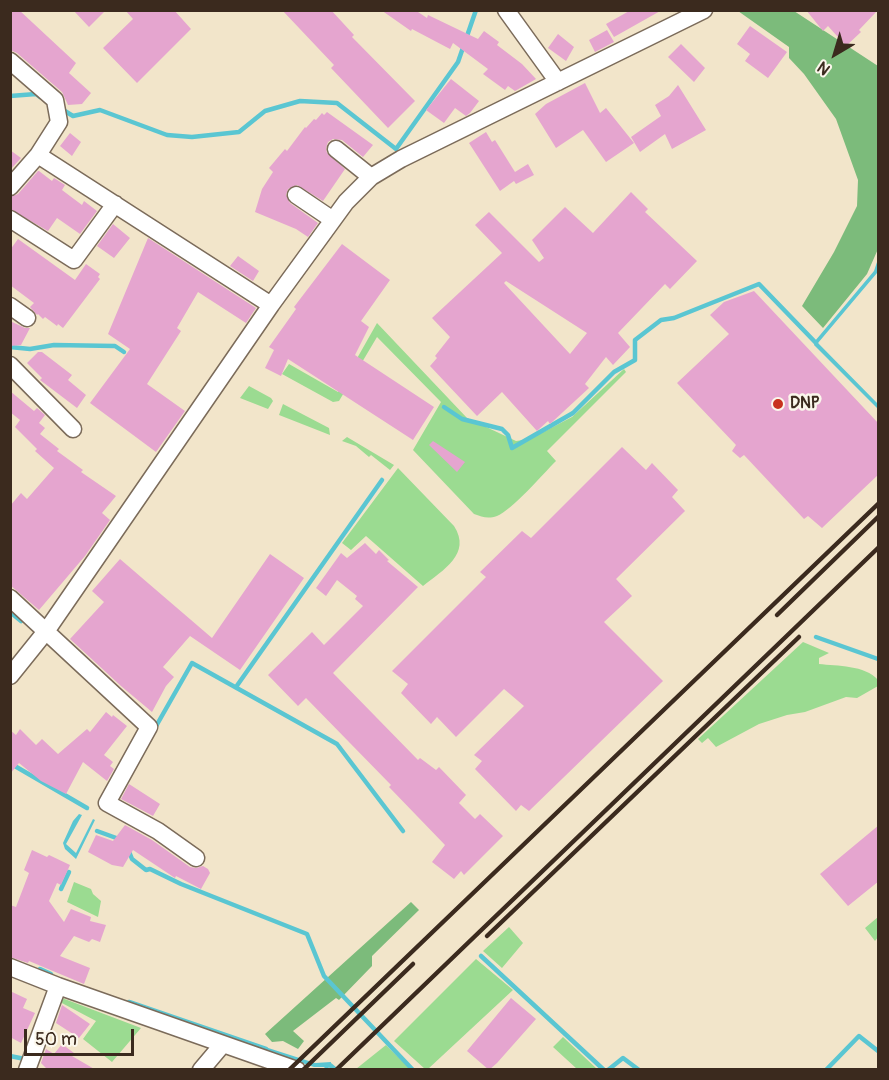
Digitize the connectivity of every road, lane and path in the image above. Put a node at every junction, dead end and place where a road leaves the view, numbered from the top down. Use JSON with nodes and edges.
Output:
{"nodes":[{"id":1,"x":506,"y":10,"type":"edge"},
{"id":2,"x":704,"y":10,"type":"edge"},
{"id":3,"x":10,"y":61,"type":"edge"},
{"id":4,"x":558,"y":82,"type":"junction"},
{"id":5,"x":336,"y":148,"type":"dead end"},
{"id":6,"x":38,"y":155,"type":"junction"},
{"id":7,"x":371,"y":177,"type":"junction"},
{"id":8,"x":10,"y":187,"type":"edge"},
{"id":9,"x":296,"y":195,"type":"dead end"},
{"id":10,"x":115,"y":204,"type":"junction"},
{"id":11,"x":10,"y":219,"type":"edge"},
{"id":12,"x":333,"y":220,"type":"junction"},
{"id":13,"x":271,"y":305,"type":"junction"},
{"id":14,"x":10,"y":306,"type":"edge"},
{"id":15,"x":27,"y":318,"type":"dead end"},
{"id":16,"x":10,"y":365,"type":"edge"},
{"id":17,"x":73,"y":429,"type":"dead end"},
{"id":18,"x":10,"y":598,"type":"edge"},
{"id":19,"x":47,"y":630,"type":"junction"},
{"id":20,"x":10,"y":676,"type":"edge"},
{"id":21,"x":196,"y":858,"type":"dead end"},
{"id":22,"x":10,"y":967,"type":"edge"},
{"id":23,"x":58,"y":986,"type":"junction"},
{"id":24,"x":223,"y":1044,"type":"junction"},
{"id":25,"x":27,"y":1070,"type":"edge"},
{"id":26,"x":201,"y":1070,"type":"edge"},
{"id":27,"x":297,"y":1070,"type":"edge"}],
"edges":[{"from":1,"to":4,"type":"street"},
{"from":2,"to":4,"type":"street"},
{"from":3,"to":6,"type":"street"},
{"from":4,"to":7,"type":"street"},
{"from":5,"to":7,"type":"street"},
{"from":6,"to":8,"type":"street"},
{"from":6,"to":10,"type":"street"},
{"from":7,"to":12,"type":"street"},
{"from":9,"to":12,"type":"street"},
{"from":10,"to":11,"type":"street"},
{"from":10,"to":13,"type":"street"},
{"from":12,"to":13,"type":"street"},
{"from":13,"to":19,"type":"street"},
{"from":14,"to":15,"type":"street"},
{"from":16,"to":17,"type":"street"},
{"from":18,"to":19,"type":"street"},
{"from":19,"to":20,"type":"street"},
{"from":19,"to":21,"type":"street"},
{"from":22,"to":23,"type":"street"},
{"from":23,"to":24,"type":"street"},
{"from":23,"to":25,"type":"street"},
{"from":24,"to":26,"type":"street"},
{"from":24,"to":27,"type":"street"}]}
